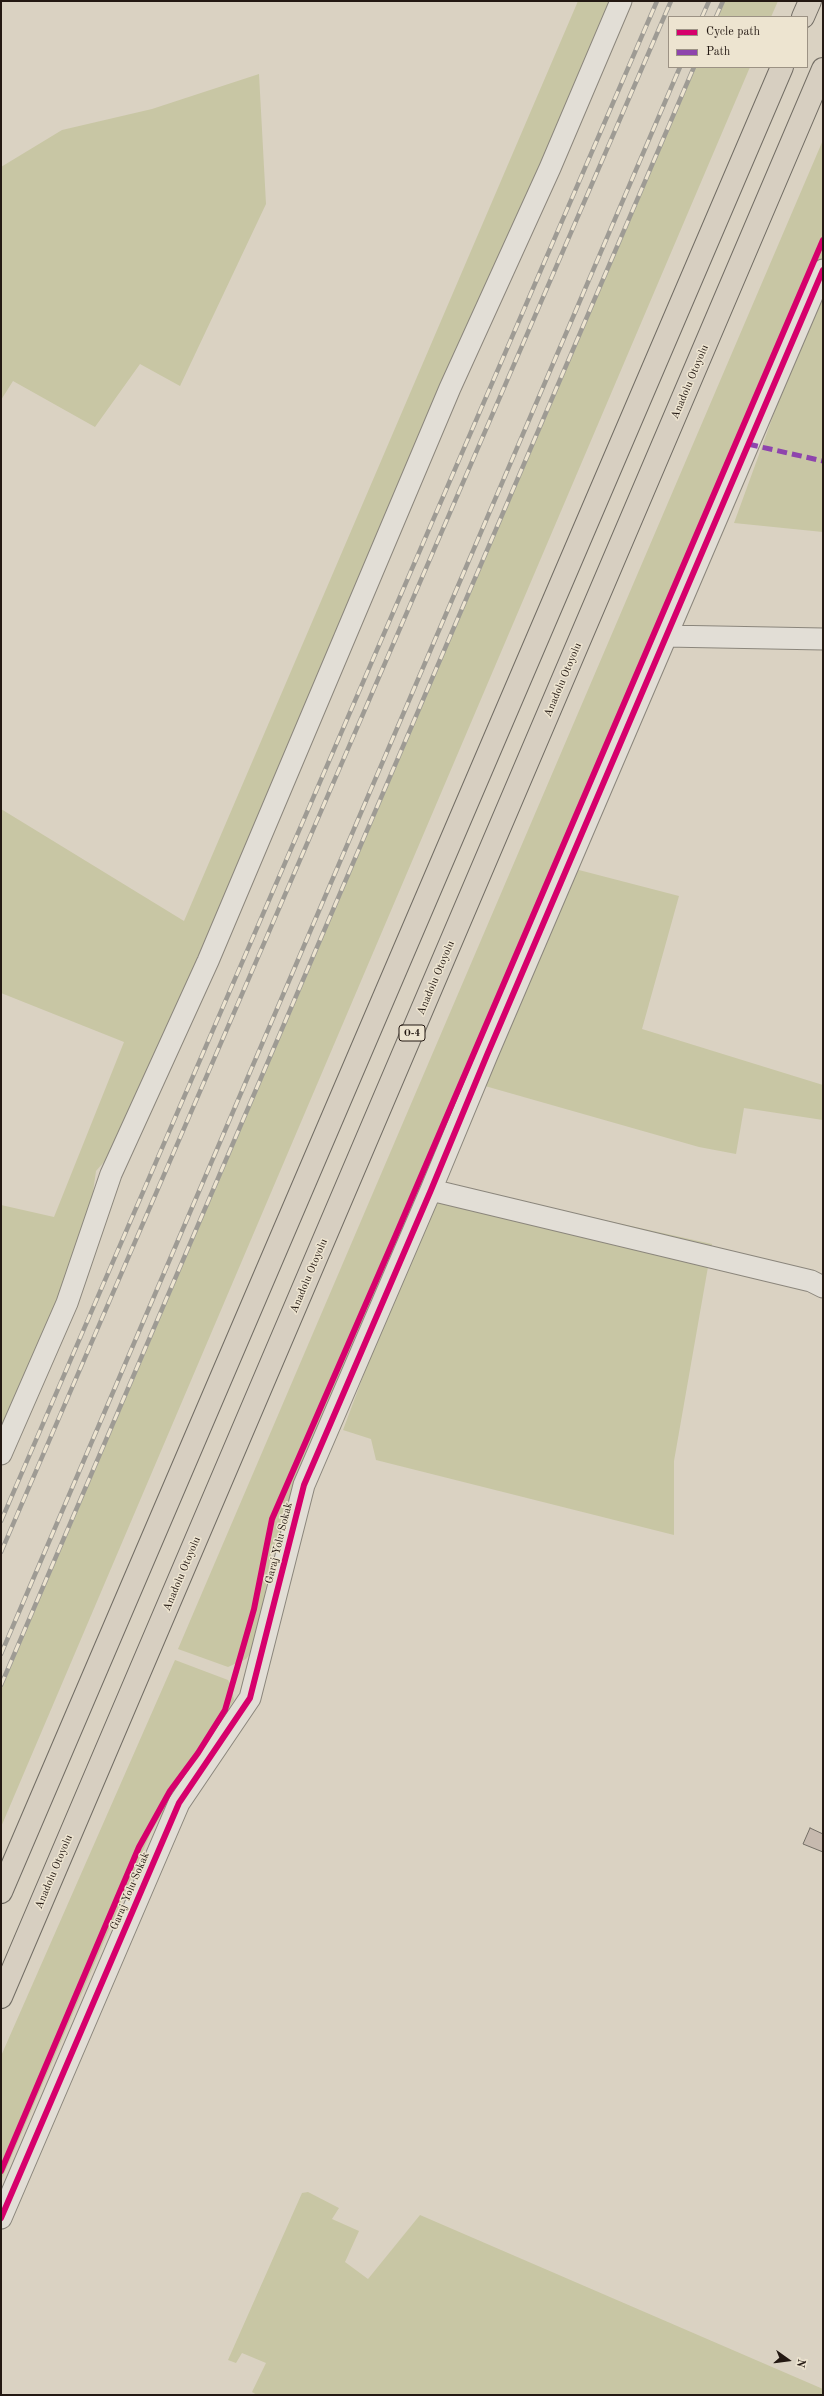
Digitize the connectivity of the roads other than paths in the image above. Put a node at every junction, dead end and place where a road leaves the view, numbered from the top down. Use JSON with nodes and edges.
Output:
{"nodes":[{"id":1,"x":621,"y":1,"type":"edge"},
{"id":2,"x":810,"y":1,"type":"edge"},
{"id":3,"x":803,"y":16,"type":"edge"},
{"id":4,"x":782,"y":68,"type":"edge"},
{"id":5,"x":823,"y":69,"type":"edge"},
{"id":6,"x":823,"y":270,"type":"edge"},
{"id":7,"x":818,"y":297,"type":"edge"},
{"id":8,"x":666,"y":636,"type":"junction"},
{"id":9,"x":823,"y":638,"type":"edge"},
{"id":10,"x":432,"y":1190,"type":"junction"},
{"id":11,"x":823,"y":1288,"type":"edge"},
{"id":12,"x":1,"y":1454,"type":"edge"},
{"id":13,"x":1,"y":1892,"type":"edge"},
{"id":14,"x":1,"y":1997,"type":"edge"},
{"id":15,"x":1,"y":2218,"type":"edge"}],
"edges":[{"from":1,"to":12,"type":"street"},
{"from":2,"to":3,"type":"highway"},
{"from":4,"to":13,"type":"highway"},
{"from":5,"to":14,"type":"highway","name":"Anadolu Otoyolu","number":"O-4"},
{"from":6,"to":7,"type":"street","name":"Garaj Yolu Sokak"},
{"from":7,"to":8,"type":"street","name":"Garaj Yolu Sokak"},
{"from":8,"to":9,"type":"street"},
{"from":8,"to":10,"type":"street","name":"Garaj Yolu Sokak"},
{"from":10,"to":11,"type":"street"},
{"from":10,"to":15,"type":"street","name":"Garaj Yolu Sokak"}]}
